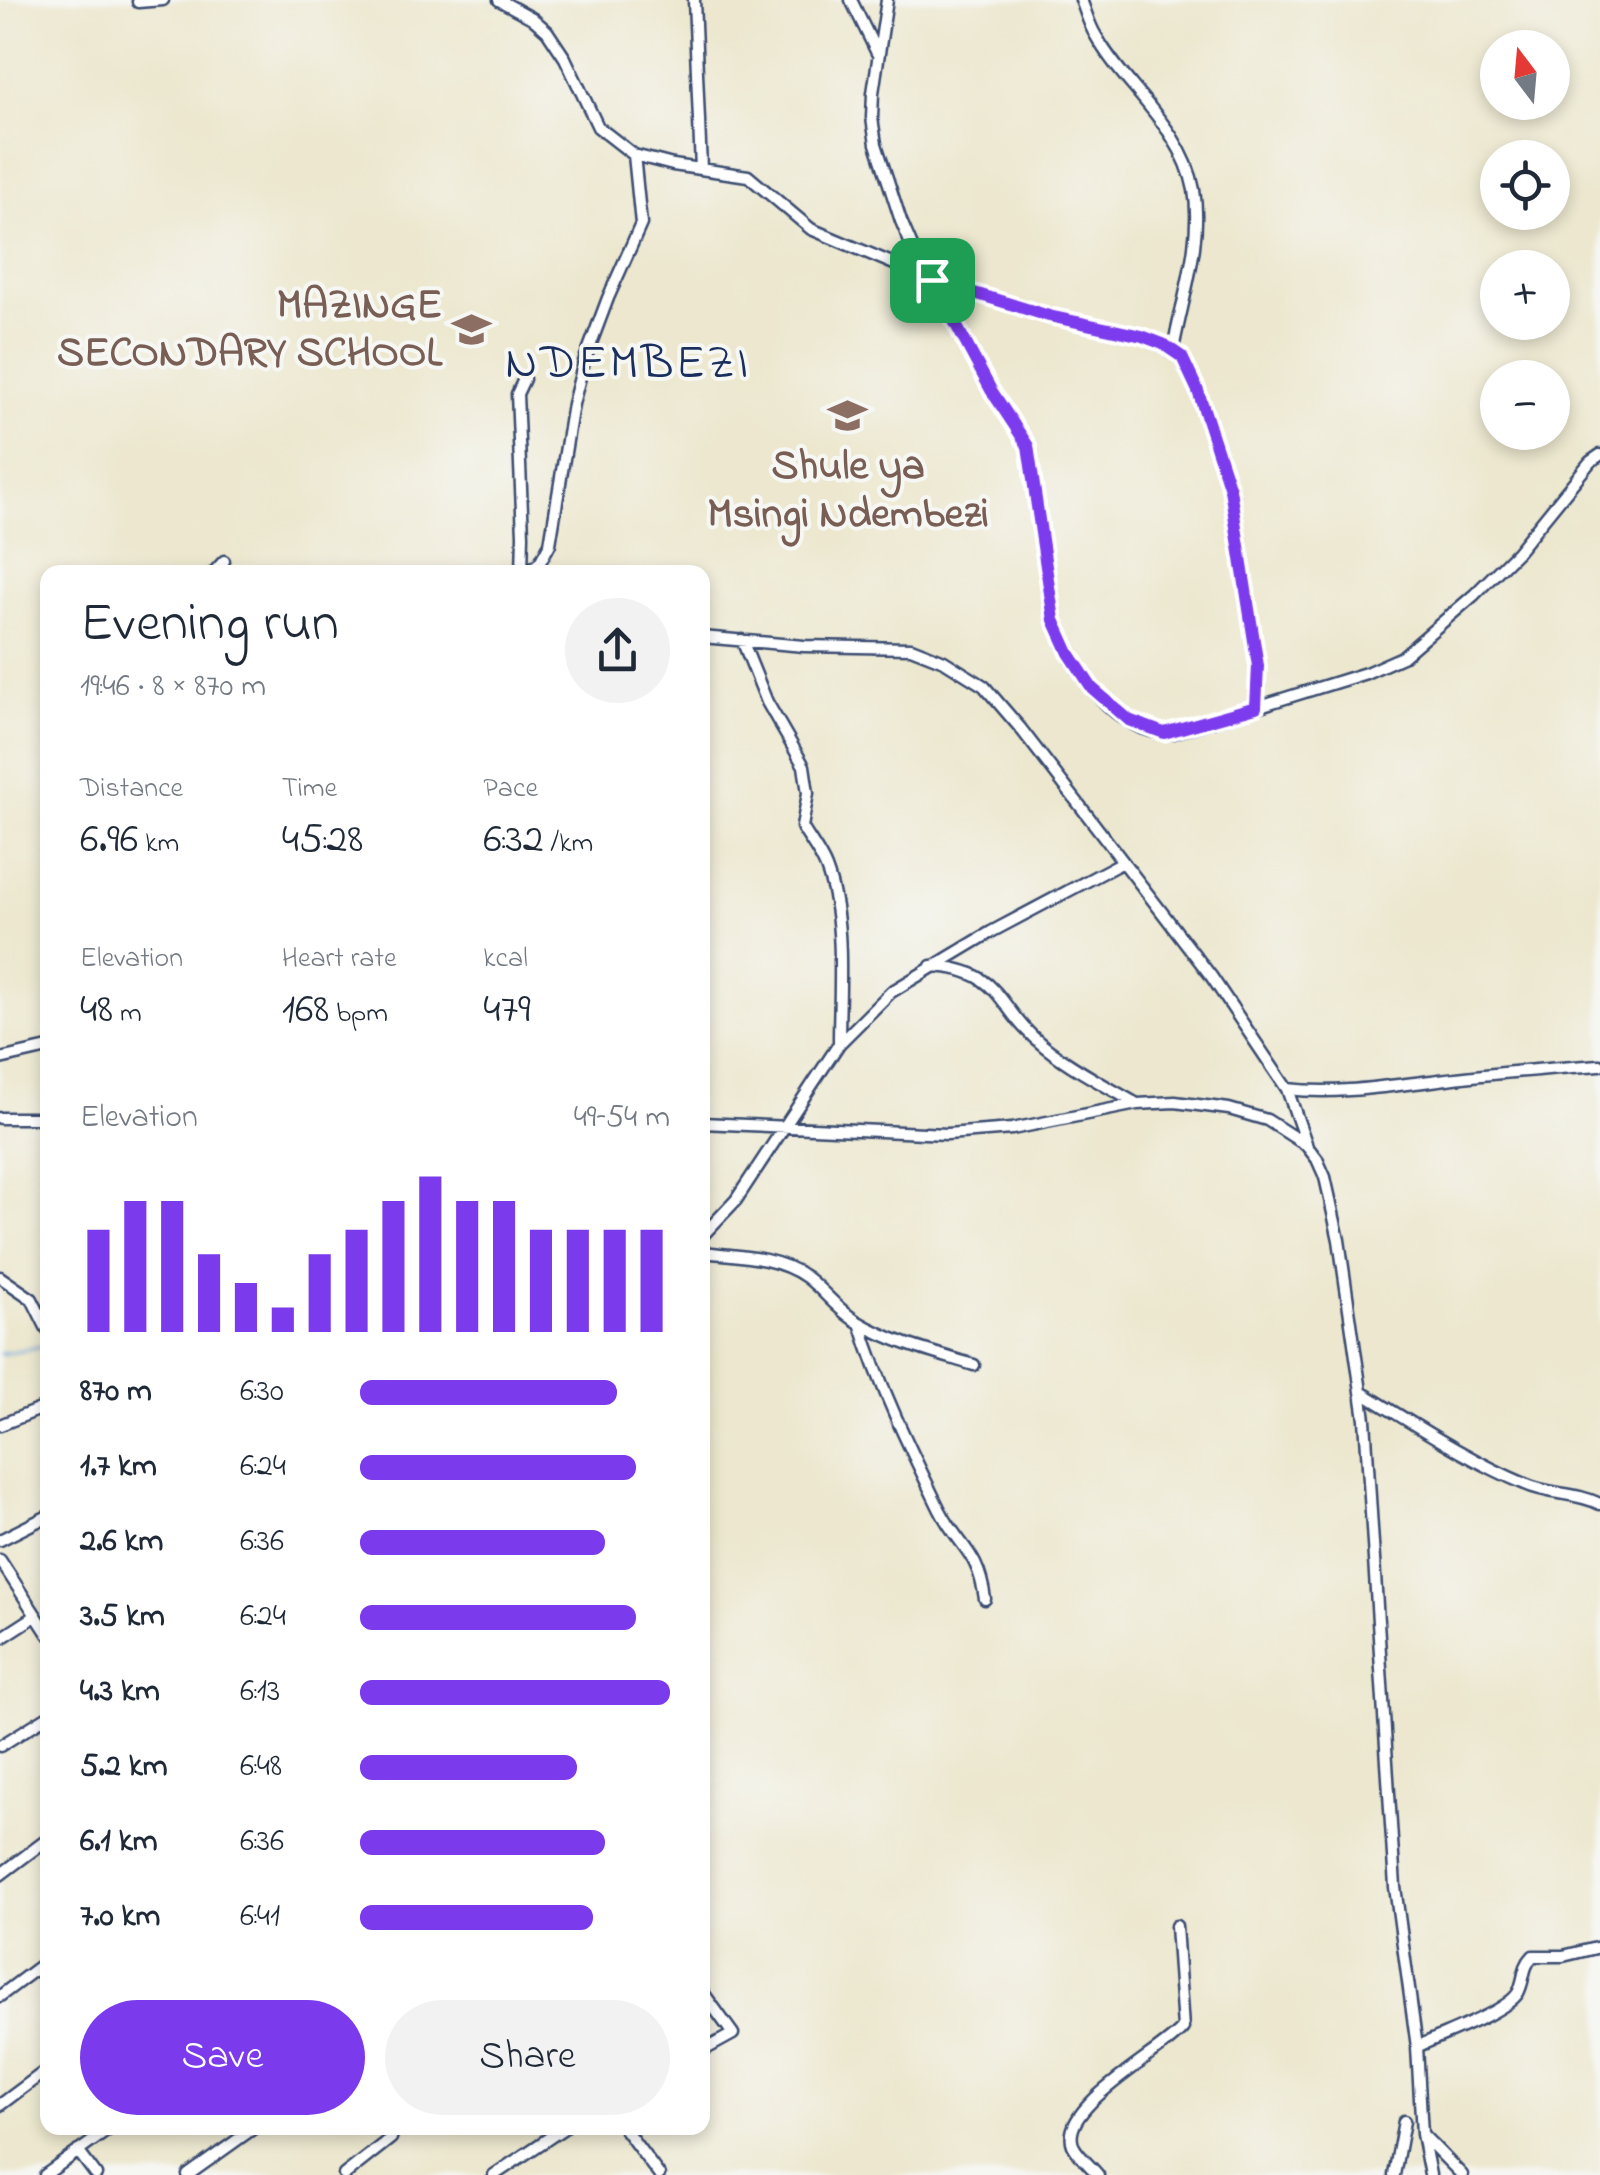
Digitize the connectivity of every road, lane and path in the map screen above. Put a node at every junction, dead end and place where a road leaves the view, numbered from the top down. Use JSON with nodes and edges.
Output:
{"nodes":[{"id":1,"x":163,"y":0,"type":"edge"},
{"id":2,"x":498,"y":0,"type":"edge"},
{"id":3,"x":694,"y":0,"type":"edge"},
{"id":4,"x":851,"y":0,"type":"edge"},
{"id":5,"x":887,"y":0,"type":"edge"},
{"id":6,"x":1081,"y":0,"type":"edge"},
{"id":7,"x":138,"y":2,"type":"edge"},
{"id":8,"x":878,"y":54,"type":"junction"},
{"id":9,"x":634,"y":155,"type":"junction"},
{"id":10,"x":702,"y":169,"type":"junction"},
{"id":11,"x":932,"y":280,"type":"junction"},
{"id":12,"x":1173,"y":350,"type":"junction"},
{"id":13,"x":524,"y":379,"type":"dead end"},
{"id":14,"x":1600,"y":455,"type":"edge"},
{"id":15,"x":224,"y":561,"type":"dead end"},
{"id":16,"x":220,"y":565,"type":"edge"},
{"id":17,"x":525,"y":565,"type":"edge"},
{"id":18,"x":536,"y":565,"type":"edge"},
{"id":19,"x":710,"y":637,"type":"edge"},
{"id":20,"x":742,"y":640,"type":"junction"},
{"id":21,"x":1256,"y":707,"type":"junction"},
{"id":22,"x":1122,"y":862,"type":"junction"},
{"id":23,"x":930,"y":966,"type":"junction"},
{"id":24,"x":839,"y":1044,"type":"junction"},
{"id":25,"x":40,"y":1050,"type":"edge"},
{"id":26,"x":0,"y":1059,"type":"edge"},
{"id":27,"x":1600,"y":1066,"type":"edge"},
{"id":28,"x":1287,"y":1089,"type":"junction"},
{"id":29,"x":1137,"y":1104,"type":"junction"},
{"id":30,"x":0,"y":1118,"type":"edge"},
{"id":31,"x":40,"y":1118,"type":"edge"},
{"id":32,"x":710,"y":1124,"type":"edge"},
{"id":33,"x":783,"y":1126,"type":"junction"},
{"id":34,"x":1306,"y":1144,"type":"junction"},
{"id":35,"x":710,"y":1228,"type":"edge"},
{"id":36,"x":710,"y":1253,"type":"edge"},
{"id":37,"x":0,"y":1277,"type":"edge"},
{"id":38,"x":40,"y":1315,"type":"edge"},
{"id":39,"x":860,"y":1323,"type":"junction"},
{"id":40,"x":974,"y":1364,"type":"dead end"},
{"id":41,"x":1361,"y":1392,"type":"junction"},
{"id":42,"x":40,"y":1409,"type":"edge"},
{"id":43,"x":0,"y":1425,"type":"edge"},
{"id":44,"x":1600,"y":1504,"type":"edge"},
{"id":45,"x":40,"y":1520,"type":"edge"},
{"id":46,"x":0,"y":1540,"type":"edge"},
{"id":47,"x":0,"y":1560,"type":"edge"},
{"id":48,"x":985,"y":1600,"type":"dead end"},
{"id":49,"x":34,"y":1616,"type":"junction"},
{"id":50,"x":40,"y":1624,"type":"edge"},
{"id":51,"x":0,"y":1639,"type":"edge"},
{"id":52,"x":40,"y":1721,"type":"edge"},
{"id":53,"x":0,"y":1746,"type":"edge"},
{"id":54,"x":40,"y":1846,"type":"edge"},
{"id":55,"x":0,"y":1875,"type":"edge"},
{"id":56,"x":1176,"y":1926,"type":"dead end"},
{"id":57,"x":1600,"y":1946,"type":"edge"},
{"id":58,"x":40,"y":1966,"type":"edge"},
{"id":59,"x":0,"y":1996,"type":"edge"},
{"id":60,"x":710,"y":2002,"type":"edge"},
{"id":61,"x":710,"y":2047,"type":"edge"},
{"id":62,"x":1417,"y":2047,"type":"junction"},
{"id":63,"x":40,"y":2075,"type":"edge"},
{"id":64,"x":0,"y":2105,"type":"edge"},
{"id":65,"x":1404,"y":2120,"type":"dead end"},
{"id":66,"x":1422,"y":2134,"type":"junction"},
{"id":67,"x":101,"y":2135,"type":"edge"},
{"id":68,"x":244,"y":2135,"type":"edge"},
{"id":69,"x":391,"y":2135,"type":"edge"},
{"id":70,"x":546,"y":2135,"type":"edge"},
{"id":71,"x":629,"y":2135,"type":"edge"},
{"id":72,"x":78,"y":2151,"type":"junction"},
{"id":73,"x":44,"y":2175,"type":"edge"},
{"id":74,"x":96,"y":2175,"type":"edge"},
{"id":75,"x":188,"y":2175,"type":"edge"},
{"id":76,"x":344,"y":2175,"type":"edge"},
{"id":77,"x":494,"y":2175,"type":"edge"},
{"id":78,"x":659,"y":2175,"type":"edge"},
{"id":79,"x":1098,"y":2175,"type":"edge"},
{"id":80,"x":1394,"y":2175,"type":"edge"},
{"id":81,"x":1430,"y":2175,"type":"edge"},
{"id":82,"x":1462,"y":2175,"type":"edge"}],
"edges":[{"from":1,"to":7,"type":"street"},
{"from":2,"to":9,"type":"street"},
{"from":3,"to":10,"type":"street"},
{"from":4,"to":8,"type":"street"},
{"from":5,"to":8,"type":"street"},
{"from":6,"to":12,"type":"street"},
{"from":8,"to":11,"type":"street"},
{"from":9,"to":10,"type":"street"},
{"from":9,"to":18,"type":"street"},
{"from":10,"to":11,"type":"street"},
{"from":11,"to":12,"type":"street"},
{"from":11,"to":21,"type":"street"},
{"from":12,"to":21,"type":"street"},
{"from":13,"to":17,"type":"street"},
{"from":14,"to":21,"type":"street"},
{"from":15,"to":16,"type":"street"},
{"from":19,"to":20,"type":"street"},
{"from":20,"to":22,"type":"street"},
{"from":20,"to":24,"type":"street"},
{"from":22,"to":23,"type":"street"},
{"from":22,"to":28,"type":"street"},
{"from":23,"to":24,"type":"street"},
{"from":23,"to":29,"type":"street"},
{"from":24,"to":33,"type":"street"},
{"from":25,"to":26,"type":"street"},
{"from":27,"to":28,"type":"street"},
{"from":28,"to":34,"type":"street"},
{"from":29,"to":33,"type":"street"},
{"from":29,"to":34,"type":"street"},
{"from":30,"to":31,"type":"street"},
{"from":32,"to":33,"type":"street"},
{"from":33,"to":35,"type":"street"},
{"from":34,"to":41,"type":"street"},
{"from":36,"to":39,"type":"street"},
{"from":37,"to":38,"type":"street"},
{"from":39,"to":40,"type":"street"},
{"from":39,"to":48,"type":"street"},
{"from":41,"to":44,"type":"street"},
{"from":41,"to":62,"type":"street"},
{"from":42,"to":43,"type":"street"},
{"from":45,"to":46,"type":"street"},
{"from":47,"to":49,"type":"street"},
{"from":49,"to":50,"type":"street"},
{"from":49,"to":51,"type":"street"},
{"from":52,"to":53,"type":"street"},
{"from":54,"to":55,"type":"street"},
{"from":56,"to":79,"type":"street"},
{"from":57,"to":62,"type":"street"},
{"from":58,"to":59,"type":"street"},
{"from":60,"to":61,"type":"street"},
{"from":62,"to":66,"type":"street"},
{"from":63,"to":64,"type":"street"},
{"from":65,"to":80,"type":"street"},
{"from":66,"to":81,"type":"street"},
{"from":66,"to":82,"type":"street"},
{"from":67,"to":72,"type":"street"},
{"from":68,"to":75,"type":"street"},
{"from":69,"to":76,"type":"street"},
{"from":70,"to":77,"type":"street"},
{"from":71,"to":78,"type":"street"},
{"from":72,"to":73,"type":"street"},
{"from":72,"to":74,"type":"street"}]}
